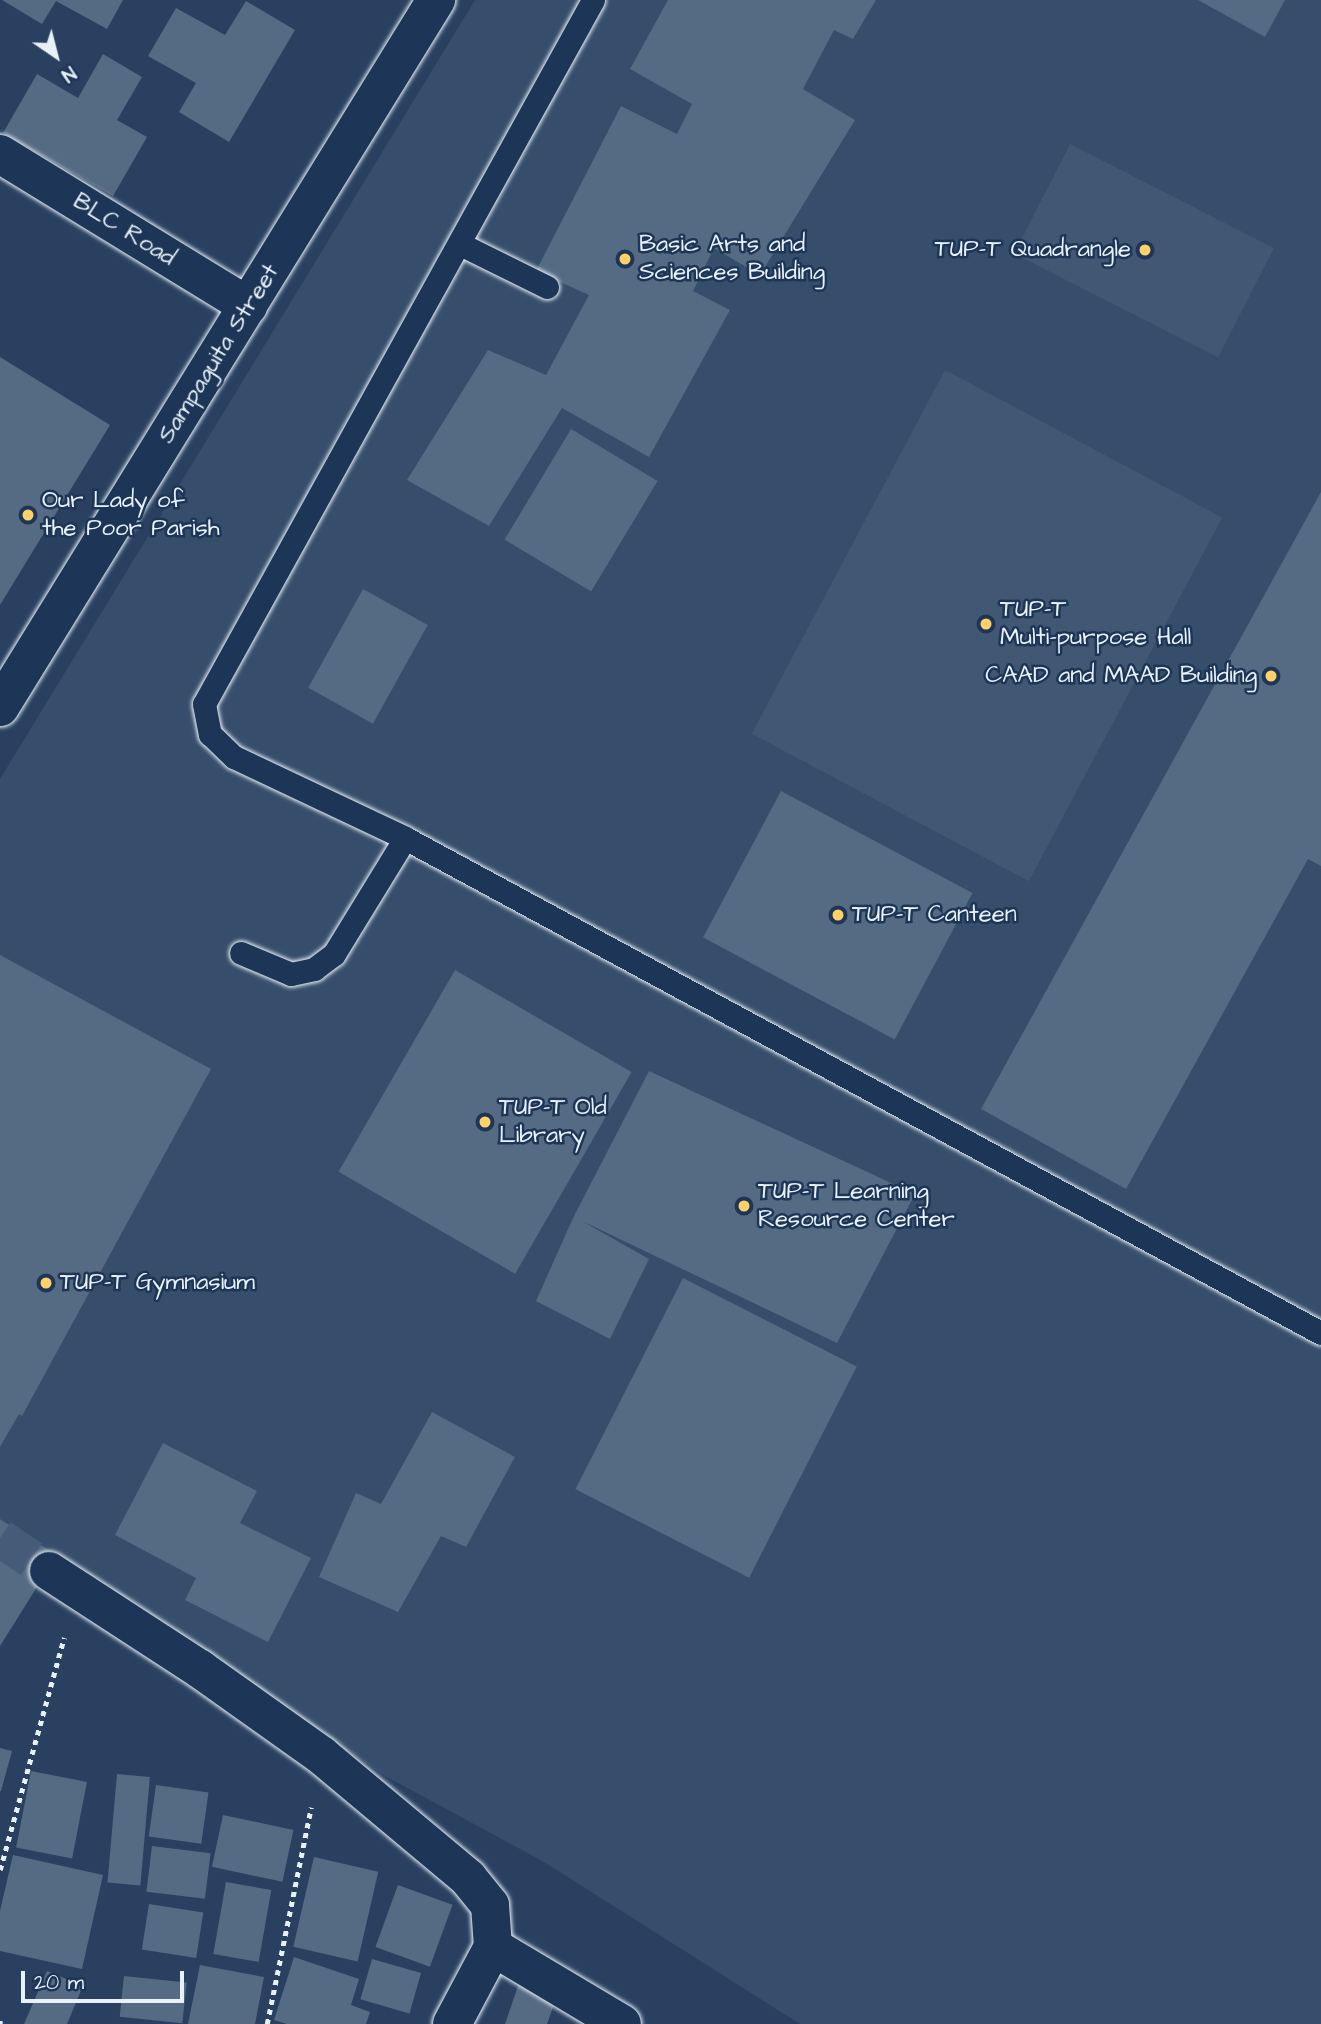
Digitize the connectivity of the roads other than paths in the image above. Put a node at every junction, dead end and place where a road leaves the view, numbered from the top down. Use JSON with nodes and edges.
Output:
{"nodes":[{"id":1,"x":436,"y":0,"type":"edge"},
{"id":2,"x":593,"y":0,"type":"edge"},
{"id":3,"x":0,"y":154,"type":"edge"},
{"id":4,"x":460,"y":244,"type":"junction"},
{"id":5,"x":547,"y":286,"type":"dead end"},
{"id":6,"x":248,"y":306,"type":"junction"},
{"id":7,"x":0,"y":707,"type":"edge"},
{"id":8,"x":405,"y":838,"type":"junction"},
{"id":9,"x":241,"y":953,"type":"dead end"},
{"id":10,"x":1321,"y":1333,"type":"edge"},
{"id":11,"x":63,"y":1580,"type":"tunnel mouth"},
{"id":12,"x":494,"y":1947,"type":"junction"},
{"id":13,"x":452,"y":2024,"type":"edge"},
{"id":14,"x":622,"y":2024,"type":"edge"}],
"edges":[{"from":1,"to":6,"type":"street","name":"Sampaguita Street"},
{"from":2,"to":4,"type":"lane"},
{"from":3,"to":6,"type":"street","name":"BLC Road"},
{"from":4,"to":5,"type":"lane"},
{"from":4,"to":8,"type":"lane"},
{"from":6,"to":7,"type":"street","name":"Sampaguita Street"},
{"from":8,"to":9,"type":"lane"},
{"from":8,"to":10,"type":"lane"},
{"from":11,"to":12,"type":"street"},
{"from":12,"to":13,"type":"street"},
{"from":12,"to":14,"type":"street"}]}
